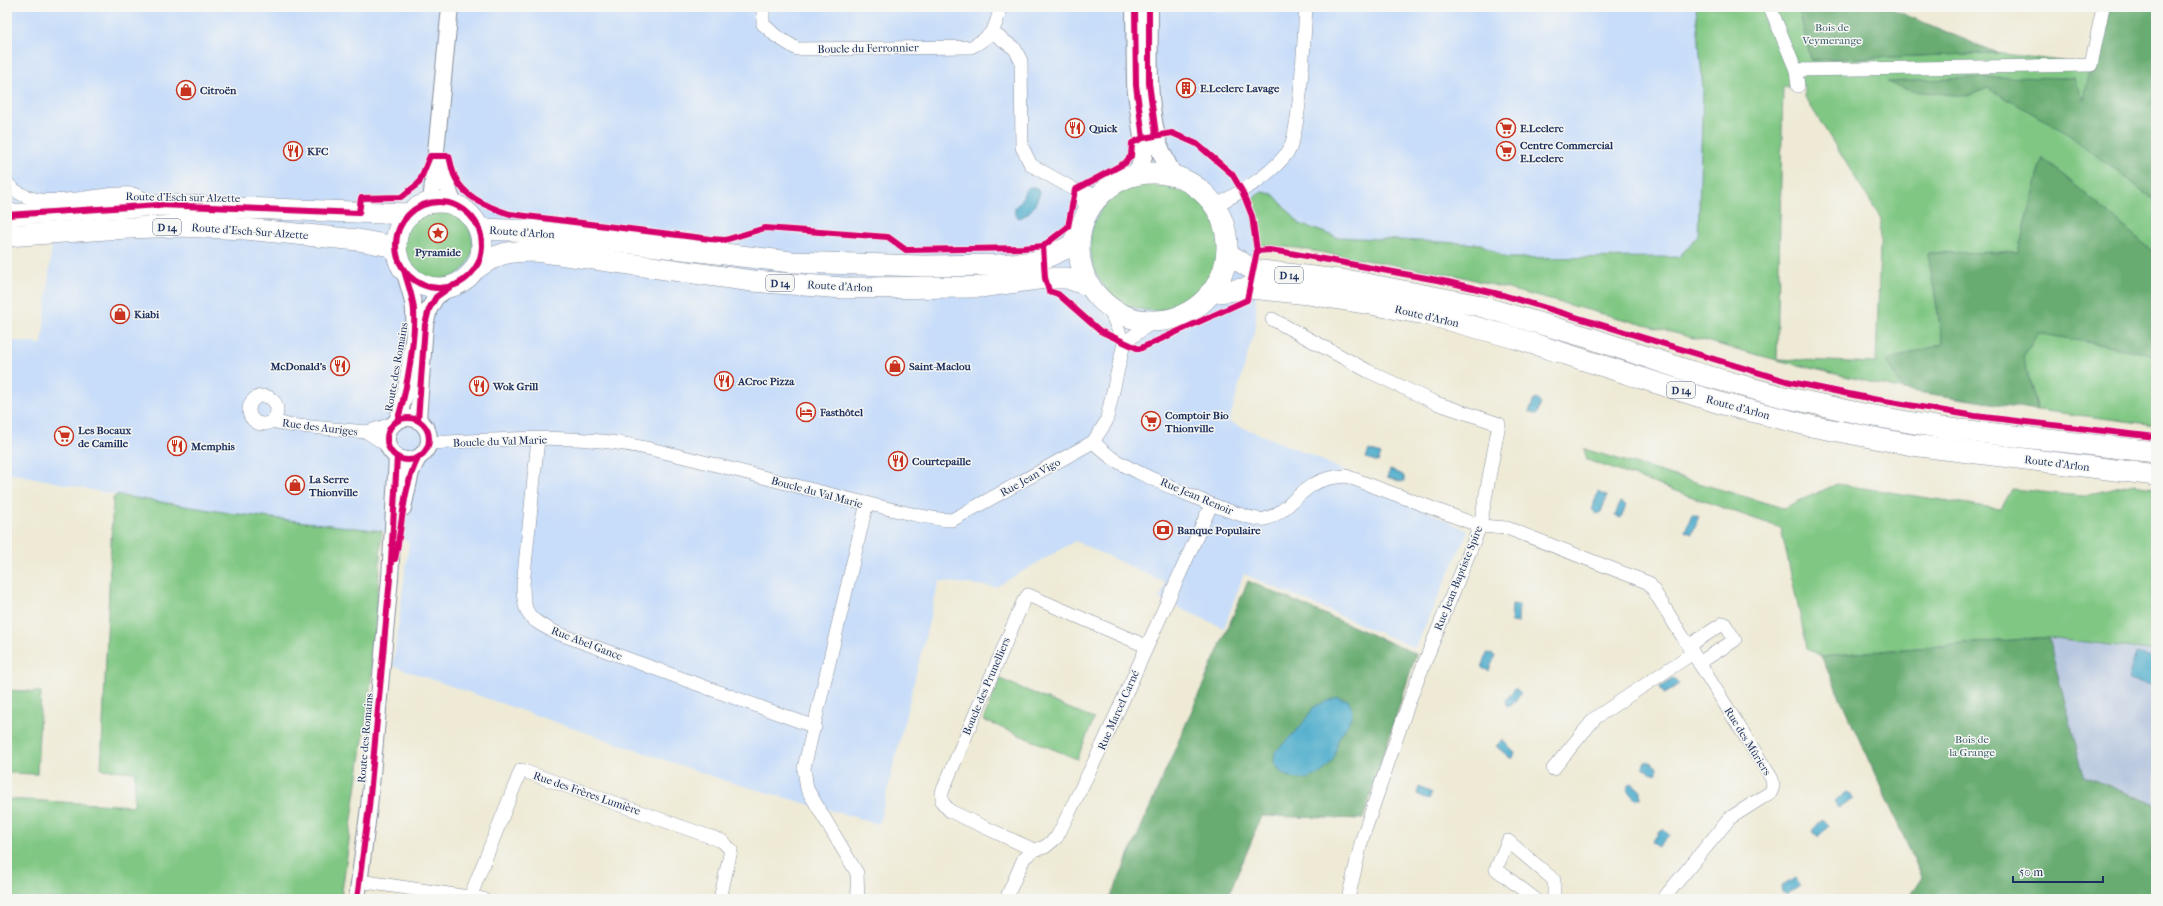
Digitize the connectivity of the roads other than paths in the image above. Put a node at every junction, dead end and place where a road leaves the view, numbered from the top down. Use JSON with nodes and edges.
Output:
{"nodes":[{"id":1,"x":450,"y":7,"type":"edge"},
{"id":2,"x":763,"y":7,"type":"edge"},
{"id":3,"x":1000,"y":7,"type":"edge"},
{"id":4,"x":1136,"y":7,"type":"edge"},
{"id":5,"x":1149,"y":7,"type":"edge"},
{"id":6,"x":1306,"y":7,"type":"edge"},
{"id":7,"x":1770,"y":7,"type":"edge"},
{"id":8,"x":2103,"y":7,"type":"edge"},
{"id":9,"x":992,"y":32,"type":"junction"},
{"id":10,"x":1796,"y":70,"type":"junction"},
{"id":11,"x":1798,"y":86,"type":"dead end"},
{"id":12,"x":437,"y":156,"type":"junction"},
{"id":13,"x":1138,"y":175,"type":"junction"},
{"id":14,"x":1173,"y":175,"type":"junction"},
{"id":15,"x":7,"y":183,"type":"edge"},
{"id":16,"x":1094,"y":202,"type":"junction"},
{"id":17,"x":431,"y":203,"type":"junction"},
{"id":18,"x":159,"y":205,"type":"junction"},
{"id":19,"x":454,"y":205,"type":"junction"},
{"id":20,"x":1215,"y":206,"type":"junction"},
{"id":21,"x":410,"y":214,"type":"junction"},
{"id":22,"x":7,"y":215,"type":"edge"},
{"id":23,"x":479,"y":229,"type":"junction"},
{"id":24,"x":1080,"y":232,"type":"junction"},
{"id":25,"x":7,"y":236,"type":"edge"},
{"id":26,"x":396,"y":247,"type":"junction"},
{"id":27,"x":1227,"y":253,"type":"junction"},
{"id":28,"x":475,"y":269,"type":"junction"},
{"id":29,"x":404,"y":270,"type":"junction"},
{"id":30,"x":1090,"y":286,"type":"junction"},
{"id":31,"x":450,"y":287,"type":"junction"},
{"id":32,"x":1210,"y":294,"type":"junction"},
{"id":33,"x":1108,"y":306,"type":"junction"},
{"id":34,"x":1155,"y":320,"type":"junction"},
{"id":35,"x":1272,"y":320,"type":"dead end"},
{"id":36,"x":1124,"y":343,"type":"junction"},
{"id":37,"x":418,"y":420,"type":"junction"},
{"id":38,"x":273,"y":421,"type":"dead end"},
{"id":39,"x":395,"y":422,"type":"junction"},
{"id":40,"x":367,"y":432,"type":"junction"},
{"id":41,"x":538,"y":439,"type":"junction"},
{"id":42,"x":1093,"y":442,"type":"junction"},
{"id":43,"x":429,"y":443,"type":"junction"},
{"id":44,"x":392,"y":451,"type":"junction"},
{"id":45,"x":2156,"y":452,"type":"edge"},
{"id":46,"x":418,"y":458,"type":"junction"},
{"id":47,"x":2156,"y":474,"type":"edge"},
{"id":48,"x":867,"y":503,"type":"junction"},
{"id":49,"x":1211,"y":505,"type":"junction"},
{"id":50,"x":1480,"y":526,"type":"junction"},
{"id":51,"x":390,"y":578,"type":"junction"},
{"id":52,"x":1146,"y":646,"type":"junction"},
{"id":53,"x":1694,"y":654,"type":"junction"},
{"id":54,"x":815,"y":727,"type":"junction"},
{"id":55,"x":1553,"y":769,"type":"dead end"},
{"id":56,"x":1034,"y":850,"type":"junction"},
{"id":57,"x":360,"y":881,"type":"junction"},
{"id":58,"x":476,"y":898,"type":"edge"},
{"id":59,"x":358,"y":899,"type":"edge"},
{"id":60,"x":720,"y":899,"type":"edge"},
{"id":61,"x":858,"y":899,"type":"edge"},
{"id":62,"x":1006,"y":899,"type":"edge"},
{"id":63,"x":1348,"y":899,"type":"edge"},
{"id":64,"x":1535,"y":899,"type":"edge"},
{"id":65,"x":1554,"y":899,"type":"edge"},
{"id":66,"x":1663,"y":899,"type":"edge"}],
"edges":[{"from":1,"to":12,"type":"street"},
{"from":2,"to":9,"type":"street","name":"Boucle du Ferronnier"},
{"from":3,"to":9,"type":"street"},
{"from":4,"to":13,"type":"main road"},
{"from":5,"to":14,"type":"main road"},
{"from":6,"to":20,"type":"street"},
{"from":7,"to":10,"type":"street"},
{"from":8,"to":10,"type":"street"},
{"from":9,"to":16,"type":"street"},
{"from":10,"to":11,"type":"street"},
{"from":12,"to":17,"type":"street"},
{"from":12,"to":19,"type":"street"},
{"from":13,"to":14,"type":"main road"},
{"from":13,"to":16,"type":"main road"},
{"from":14,"to":20,"type":"main road"},
{"from":15,"to":18,"type":"street"},
{"from":16,"to":24,"type":"main road"},
{"from":17,"to":19,"type":"main road"},
{"from":17,"to":21,"type":"main road"},
{"from":18,"to":21,"type":"main road","name":"Route d'Esch sur Alzette","number":"D 14"},
{"from":18,"to":22,"type":"main road","name":"Route d'Esch sur Alzette","number":"D 14"},
{"from":19,"to":23,"type":"main road"},
{"from":20,"to":27,"type":"main road"},
{"from":21,"to":26,"type":"main road"},
{"from":23,"to":24,"type":"main road","name":"Route d'Arlon","number":"D 14"},
{"from":23,"to":28,"type":"main road"},
{"from":24,"to":30,"type":"main road"},
{"from":25,"to":26,"type":"main road","name":"Route d'Esch-Sur-Alzette","number":"D 14"},
{"from":26,"to":29,"type":"main road"},
{"from":27,"to":32,"type":"main road"},
{"from":27,"to":45,"type":"main road","name":"Route d'Arlon","number":"D 14"},
{"from":28,"to":30,"type":"main road","name":"Route d'Arlon","number":"D 14"},
{"from":28,"to":31,"type":"main road"},
{"from":29,"to":31,"type":"main road"},
{"from":29,"to":39,"type":"street","name":"Route des Romains"},
{"from":30,"to":33,"type":"main road"},
{"from":31,"to":37,"type":"street","name":"Route des Romains"},
{"from":32,"to":34,"type":"main road"},
{"from":32,"to":47,"type":"main road","name":"Route d'Arlon","number":"D 14"},
{"from":33,"to":34,"type":"main road"},
{"from":33,"to":36,"type":"street"},
{"from":34,"to":36,"type":"street"},
{"from":35,"to":50,"type":"street","name":"Rue Jean-Baptiste Spire"},
{"from":36,"to":42,"type":"street","name":"Rue Jean Vigo"},
{"from":37,"to":39,"type":"street","name":"Route des Romains"},
{"from":37,"to":43,"type":"street"},
{"from":38,"to":40,"type":"street","name":"Rue des Auriges"},
{"from":39,"to":40,"type":"street","name":"Rue des Auriges"},
{"from":39,"to":44,"type":"street","name":"Route des Romains"},
{"from":40,"to":44,"type":"street","name":"Rue des Auriges"},
{"from":41,"to":43,"type":"street","name":"Boucle du Val Marie"},
{"from":41,"to":48,"type":"street","name":"Boucle du Val Marie"},
{"from":41,"to":54,"type":"street","name":"Rue Abel Gance"},
{"from":42,"to":48,"type":"street","name":"Rue Jean Vigo"},
{"from":42,"to":49,"type":"street","name":"Rue Jean Renoir"},
{"from":43,"to":46,"type":"street","name":"Route des Romains"},
{"from":44,"to":46,"type":"street"},
{"from":44,"to":51,"type":"street","name":"Route des Romains"},
{"from":46,"to":51,"type":"street","name":"Route des Romains"},
{"from":48,"to":54,"type":"street","name":"Boucle du Val Marie"},
{"from":49,"to":50,"type":"street","name":"Rue Jean Renoir"},
{"from":49,"to":52,"type":"street","name":"Rue Marcel Carné"},
{"from":50,"to":53,"type":"street","name":"Rue des Mûriers"},
{"from":50,"to":63,"type":"street","name":"Rue Jean-Baptiste Spire"},
{"from":51,"to":57,"type":"street","name":"Route des Romains"},
{"from":52,"to":56,"type":"street","name":"Rue Marcel Carné"},
{"from":52,"to":56,"type":"street","name":"Boucle des Prunelliers"},
{"from":53,"to":55,"type":"street"},
{"from":53,"to":66,"type":"street","name":"Rue des Mûriers"},
{"from":54,"to":61,"type":"street","name":"Boucle du Val Marie"},
{"from":56,"to":62,"type":"street","name":"Rue Marcel Carné"},
{"from":57,"to":58,"type":"street"},
{"from":57,"to":59,"type":"street","name":"Route des Romains"},
{"from":58,"to":60,"type":"street","name":"Rue des Frères Lumière"},
{"from":64,"to":65,"type":"street"}]}
